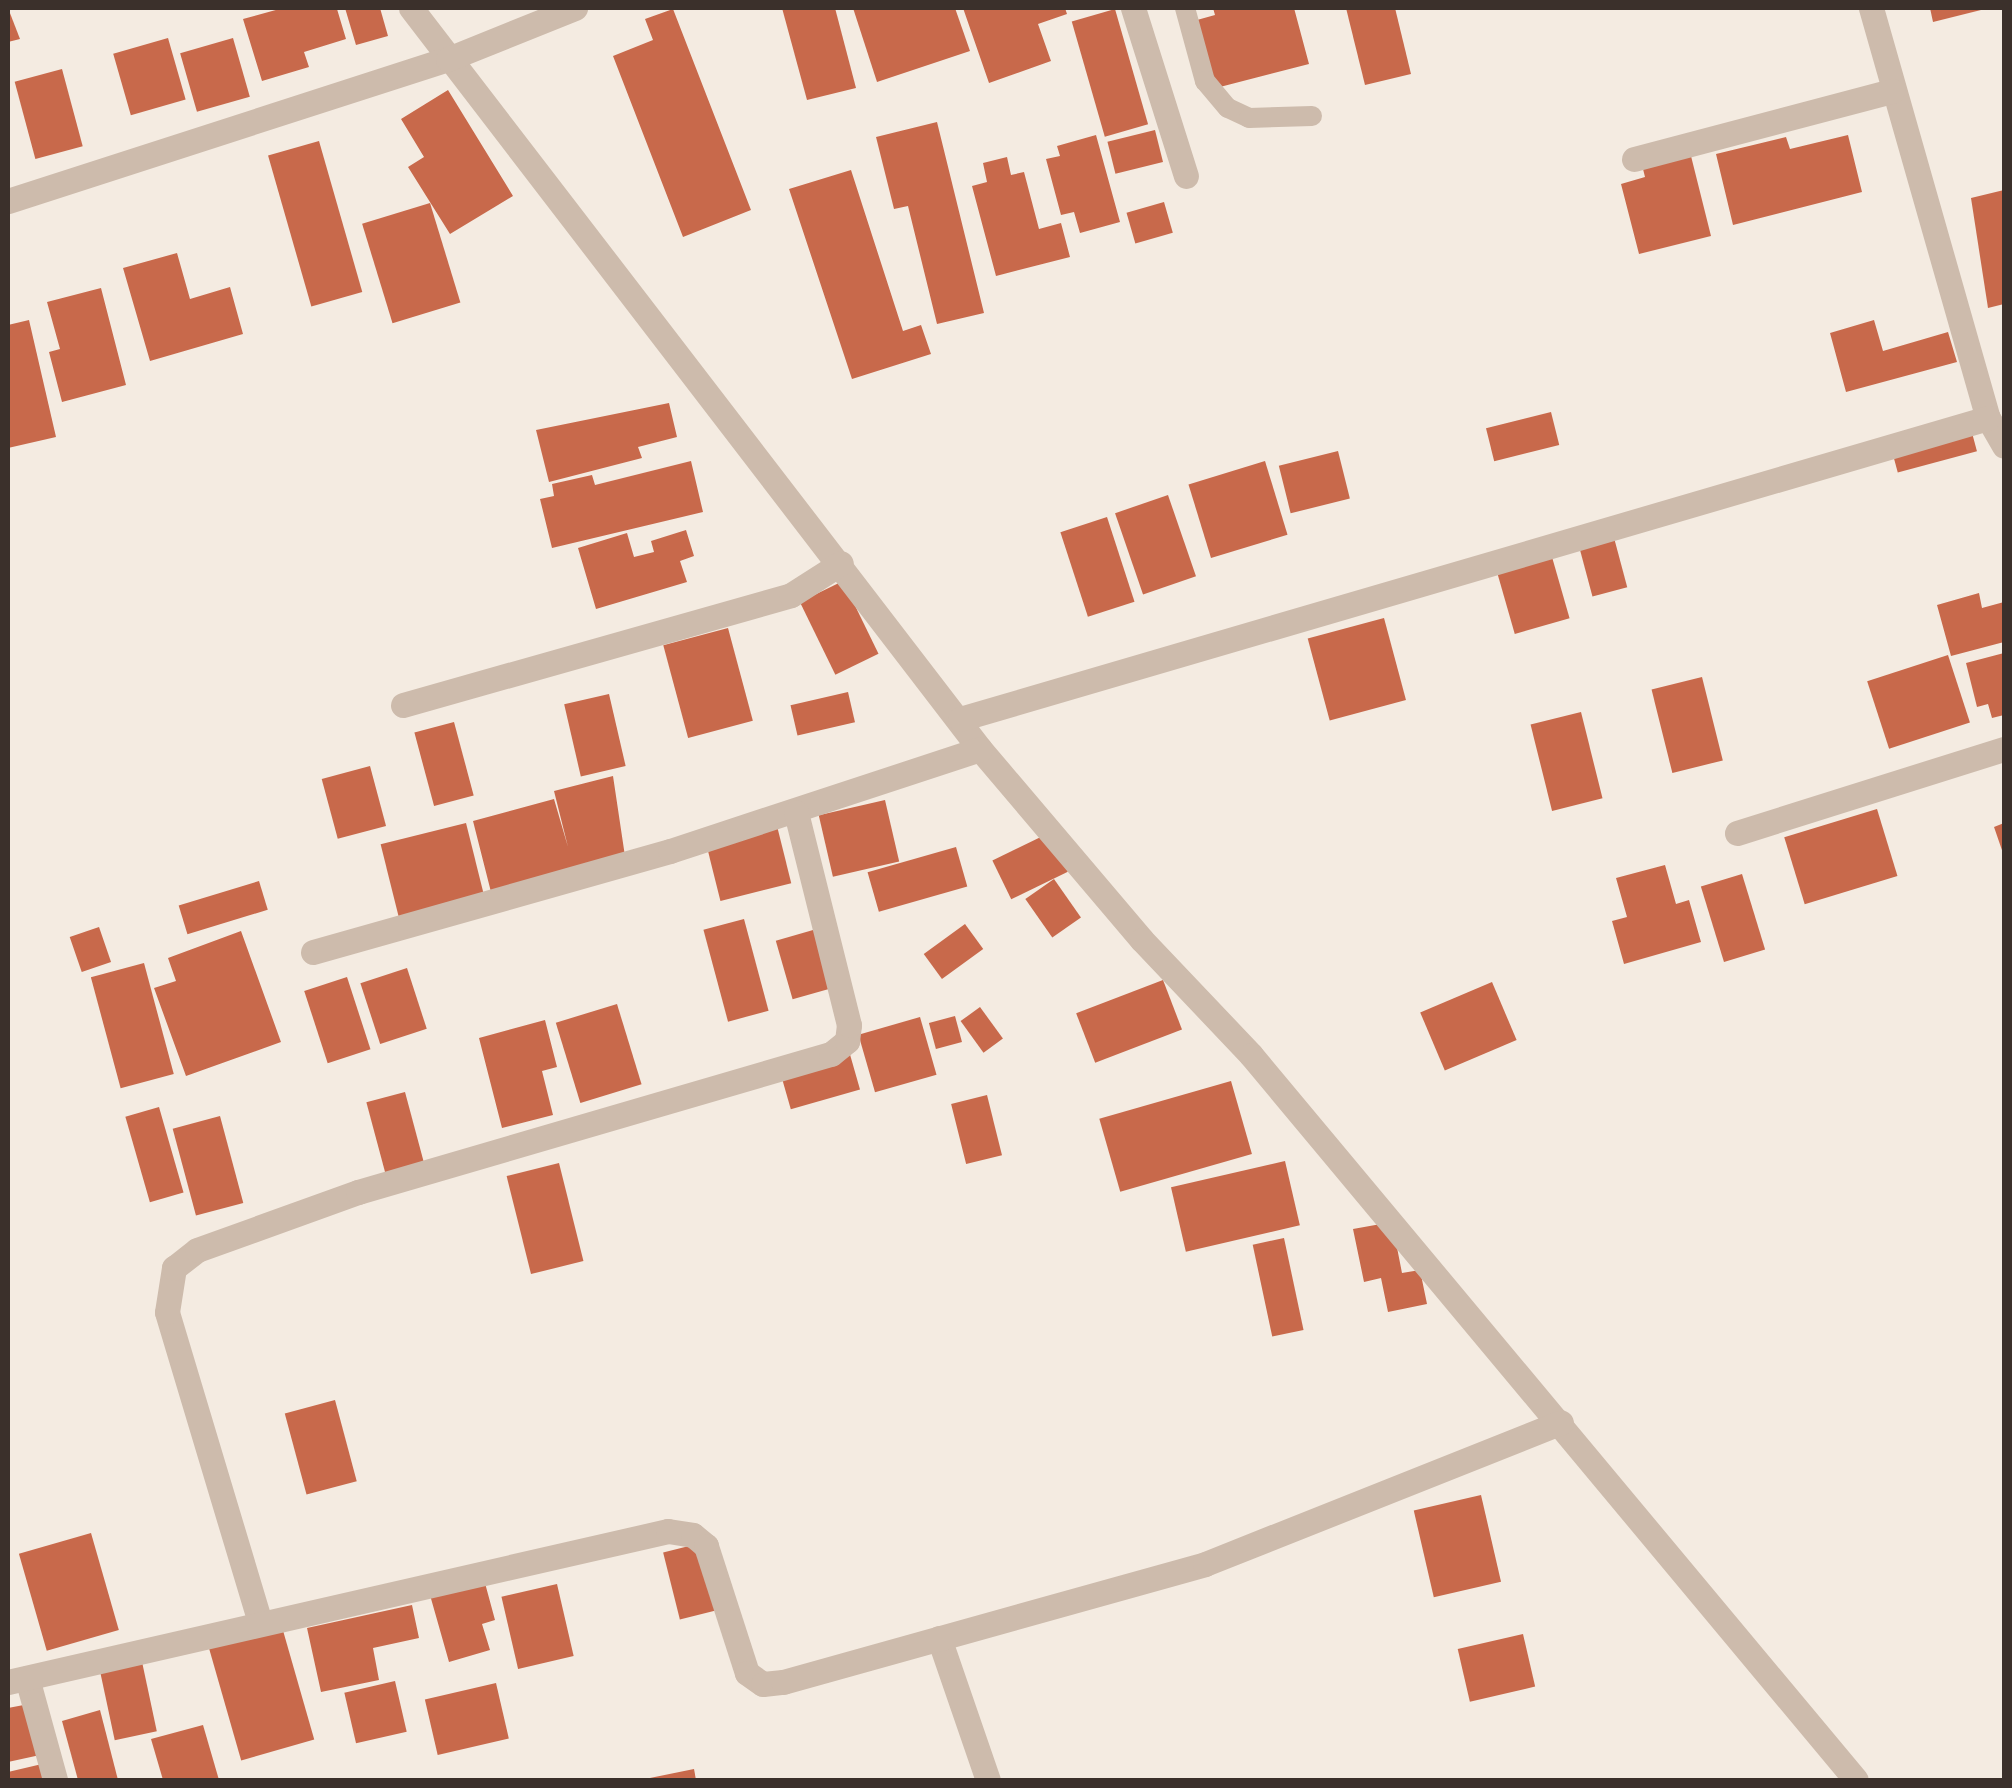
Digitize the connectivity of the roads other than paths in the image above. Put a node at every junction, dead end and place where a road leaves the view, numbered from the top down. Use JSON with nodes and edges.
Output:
{"nodes":[{"id":1,"x":411,"y":8,"type":"edge"},
{"id":2,"x":575,"y":8,"type":"edge"},
{"id":3,"x":1133,"y":8,"type":"edge"},
{"id":4,"x":1185,"y":8,"type":"edge"},
{"id":5,"x":1871,"y":8,"type":"edge"},
{"id":6,"x":448,"y":59,"type":"junction"},
{"id":7,"x":1892,"y":90,"type":"junction"},
{"id":8,"x":1312,"y":116,"type":"dead end"},
{"id":9,"x":1634,"y":159,"type":"dead end"},
{"id":10,"x":1186,"y":176,"type":"dead end"},
{"id":11,"x":8,"y":201,"type":"edge"},
{"id":12,"x":1988,"y":418,"type":"junction"},
{"id":13,"x":2004,"y":446,"type":"edge"},
{"id":14,"x":841,"y":563,"type":"junction"},
{"id":15,"x":403,"y":705,"type":"dead end"},
{"id":16,"x":960,"y":720,"type":"junction"},
{"id":17,"x":980,"y":749,"type":"junction"},
{"id":18,"x":2004,"y":749,"type":"edge"},
{"id":19,"x":796,"y":812,"type":"junction"},
{"id":20,"x":1736,"y":833,"type":"dead end"},
{"id":21,"x":313,"y":952,"type":"dead end"},
{"id":22,"x":1561,"y":1422,"type":"junction"},
{"id":23,"x":259,"y":1619,"type":"junction"},
{"id":24,"x":939,"y":1638,"type":"junction"},
{"id":25,"x":17,"y":1680,"type":"edge"},
{"id":26,"x":54,"y":1780,"type":"edge"},
{"id":27,"x":988,"y":1780,"type":"edge"},
{"id":28,"x":1856,"y":1780,"type":"edge"}],
"edges":[{"from":1,"to":6,"type":"street"},
{"from":2,"to":6,"type":"street"},
{"from":3,"to":10,"type":"street"},
{"from":4,"to":8,"type":"lane"},
{"from":5,"to":7,"type":"street"},
{"from":6,"to":11,"type":"street"},
{"from":6,"to":14,"type":"street"},
{"from":7,"to":9,"type":"street"},
{"from":7,"to":12,"type":"street"},
{"from":12,"to":13,"type":"street"},
{"from":12,"to":16,"type":"street"},
{"from":14,"to":15,"type":"street"},
{"from":14,"to":16,"type":"street"},
{"from":16,"to":17,"type":"street"},
{"from":17,"to":19,"type":"street"},
{"from":17,"to":22,"type":"street"},
{"from":18,"to":20,"type":"street"},
{"from":19,"to":21,"type":"street"},
{"from":19,"to":23,"type":"street"},
{"from":22,"to":24,"type":"street"},
{"from":22,"to":28,"type":"street"},
{"from":23,"to":24,"type":"street"},
{"from":23,"to":25,"type":"street"},
{"from":24,"to":27,"type":"street"},
{"from":25,"to":26,"type":"street"}]}
